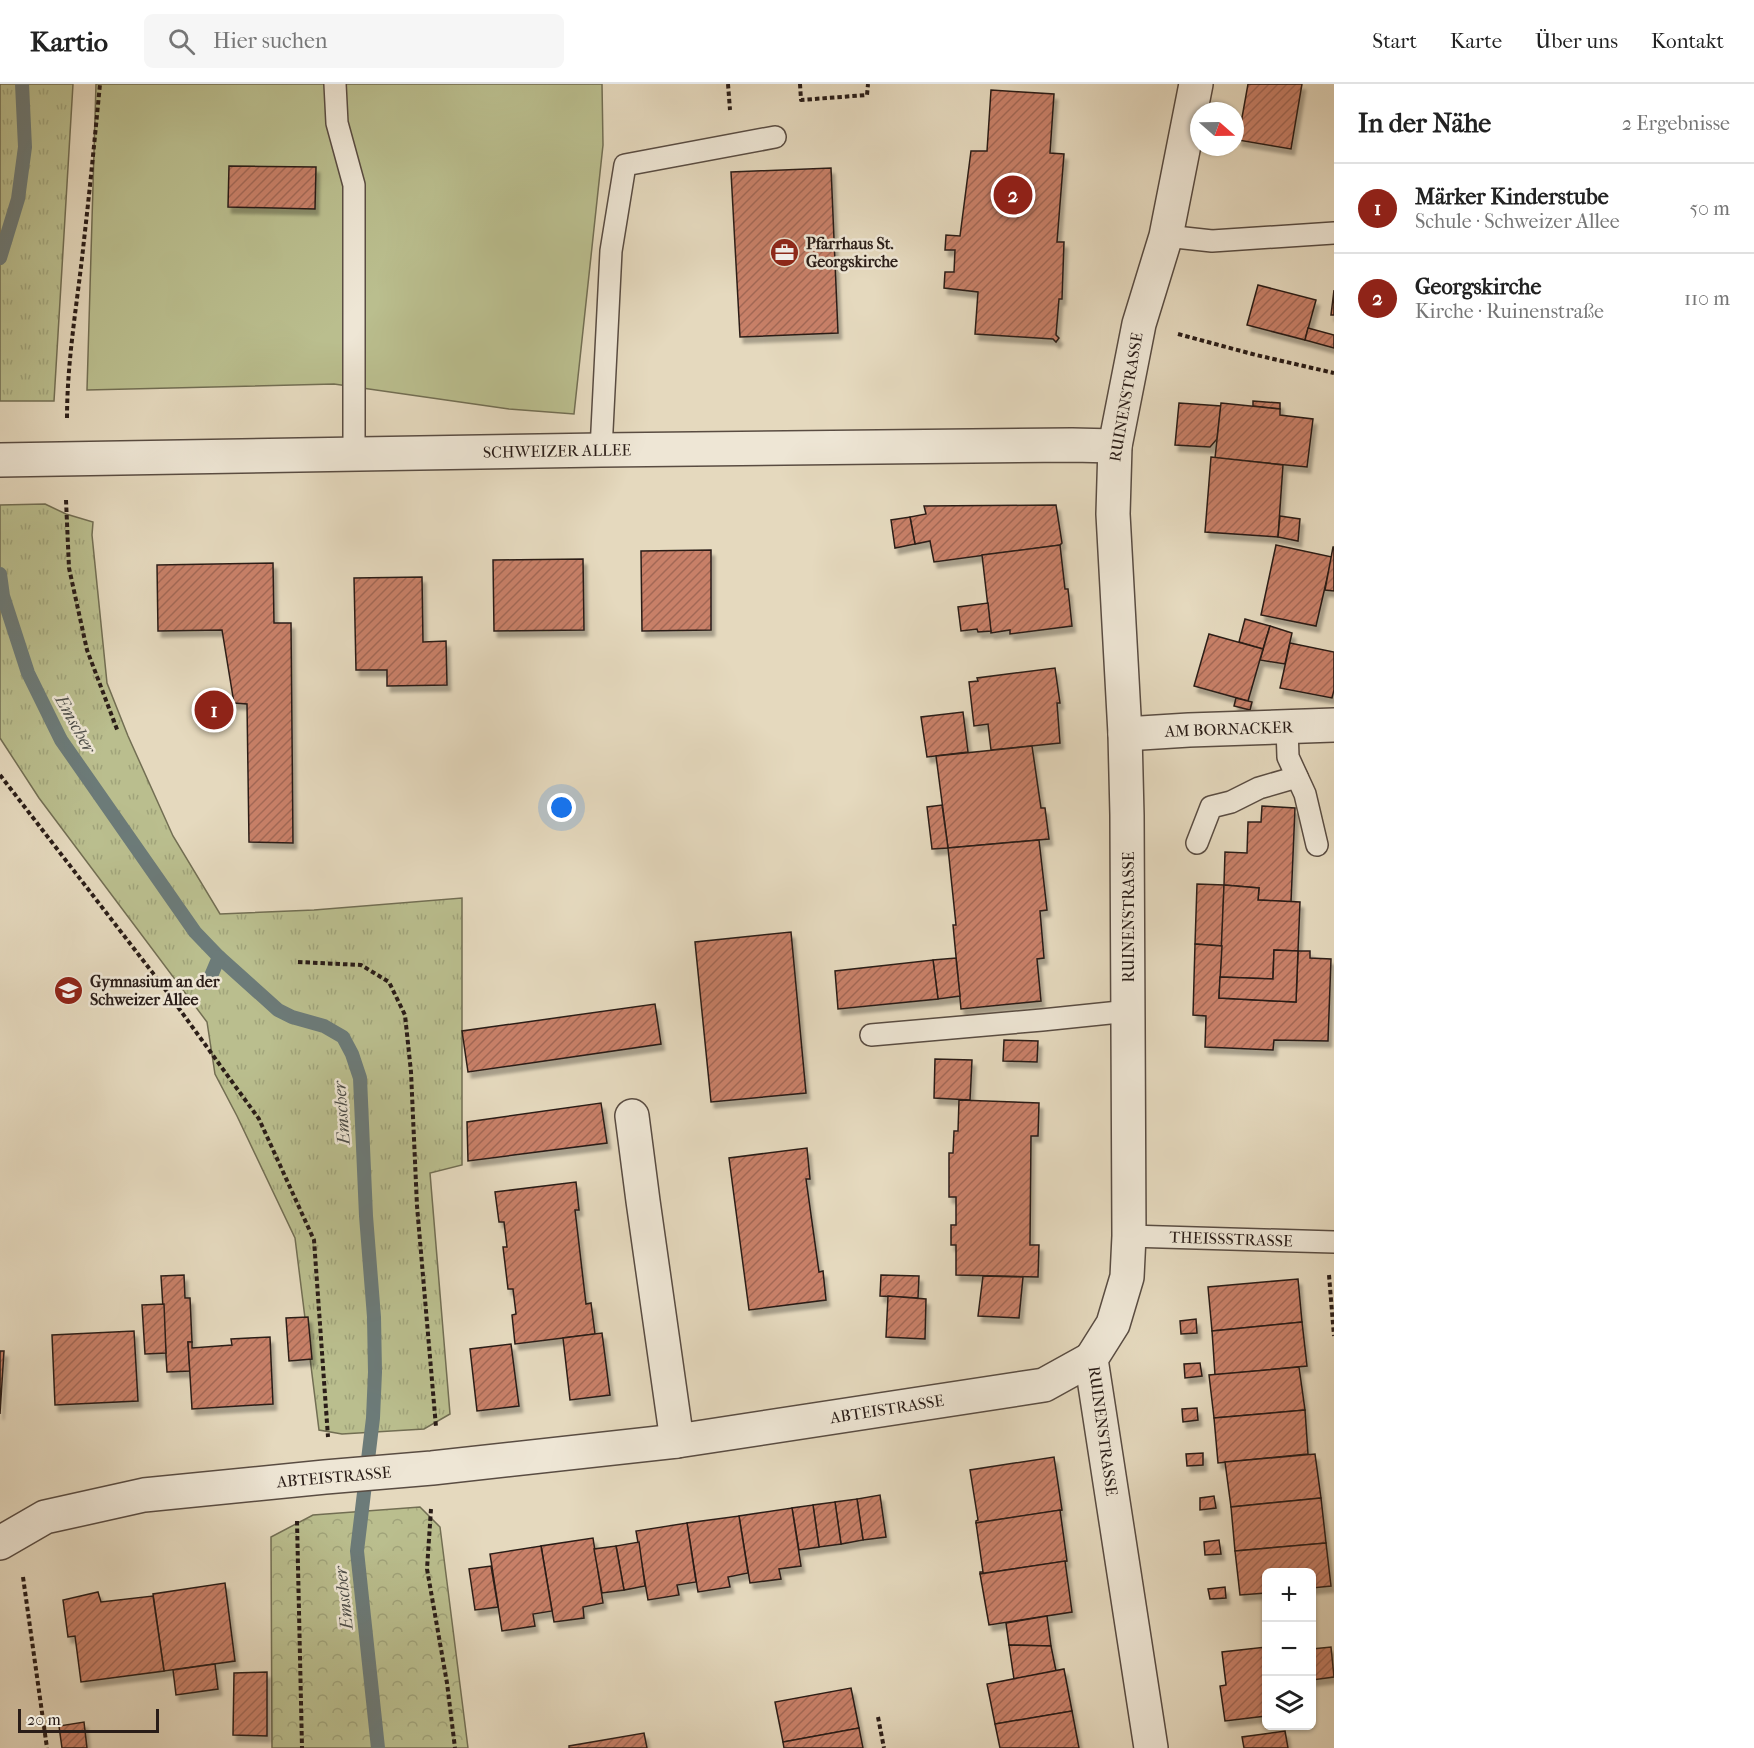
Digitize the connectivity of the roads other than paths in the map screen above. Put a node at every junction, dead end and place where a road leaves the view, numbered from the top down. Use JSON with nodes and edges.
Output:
{"nodes":[{"id":1,"x":335,"y":84,"type":"edge"},
{"id":2,"x":1196,"y":84,"type":"edge"},
{"id":3,"x":775,"y":137,"type":"dead end"},
{"id":4,"x":1334,"y":233,"type":"edge"},
{"id":5,"x":1166,"y":236,"type":"junction"},
{"id":6,"x":1115,"y":446,"type":"junction"},
{"id":7,"x":601,"y":450,"type":"junction"},
{"id":8,"x":354,"y":454,"type":"junction"},
{"id":9,"x":0,"y":460,"type":"edge"},
{"id":10,"x":1334,"y":725,"type":"edge"},
{"id":11,"x":1287,"y":727,"type":"junction"},
{"id":12,"x":1125,"y":734,"type":"junction"},
{"id":13,"x":1298,"y":777,"type":"junction"},
{"id":14,"x":1197,"y":843,"type":"dead end"},
{"id":15,"x":1317,"y":845,"type":"dead end"},
{"id":16,"x":1129,"y":1011,"type":"junction"},
{"id":17,"x":871,"y":1035,"type":"dead end"},
{"id":18,"x":633,"y":1116,"type":"dead end"},
{"id":19,"x":1129,"y":1236,"type":"junction"},
{"id":20,"x":1330,"y":1242,"type":"edge"},
{"id":21,"x":1091,"y":1359,"type":"junction"},
{"id":22,"x":677,"y":1441,"type":"junction"},
{"id":23,"x":4,"y":1533,"type":"edge"},
{"id":24,"x":1151,"y":1748,"type":"edge"}],
"edges":[{"from":1,"to":8,"type":"lane"},
{"from":2,"to":5,"type":"street","name":"RUINENSTRASSE"},
{"from":3,"to":7,"type":"lane"},
{"from":4,"to":5,"type":"lane"},
{"from":5,"to":6,"type":"street","name":"RUINENSTRASSE"},
{"from":6,"to":7,"type":"street","name":"SCHWEIZER ALLEE"},
{"from":6,"to":12,"type":"street","name":"RUINENSTRASSE"},
{"from":7,"to":8,"type":"street","name":"SCHWEIZER ALLEE"},
{"from":8,"to":9,"type":"street","name":"SCHWEIZER ALLEE"},
{"from":10,"to":11,"type":"street","name":"AM BORNACKER"},
{"from":11,"to":12,"type":"street","name":"AM BORNACKER"},
{"from":11,"to":13,"type":"lane"},
{"from":12,"to":16,"type":"street","name":"RUINENSTRASSE"},
{"from":13,"to":14,"type":"lane"},
{"from":13,"to":15,"type":"lane"},
{"from":16,"to":17,"type":"lane"},
{"from":16,"to":19,"type":"street","name":"RUINENSTRASSE"},
{"from":18,"to":22,"type":"street"},
{"from":19,"to":20,"type":"lane","name":"THEISSSTRASSE"},
{"from":19,"to":21,"type":"street","name":"RUINENSTRASSE"},
{"from":21,"to":22,"type":"street","name":"ABTEISTRASSE"},
{"from":21,"to":24,"type":"street","name":"RUINENSTRASSE"},
{"from":22,"to":23,"type":"street","name":"ABTEISTRASSE"}]}
